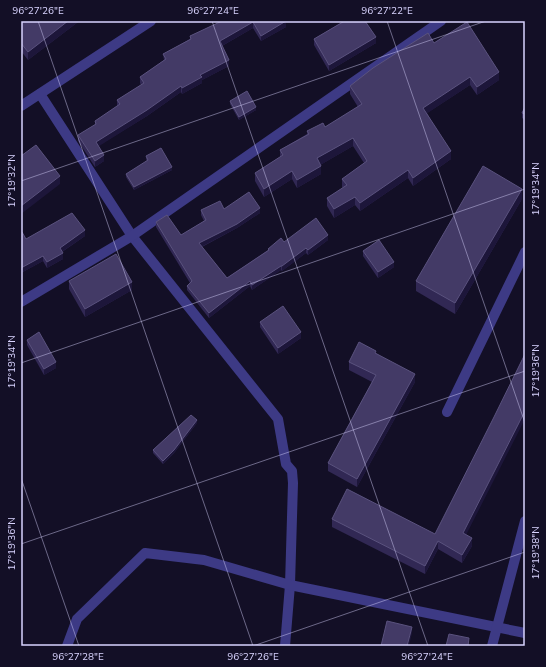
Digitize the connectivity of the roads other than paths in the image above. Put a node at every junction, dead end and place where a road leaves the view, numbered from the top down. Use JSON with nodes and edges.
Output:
{"nodes":[{"id":1,"x":151,"y":21,"type":"edge"},
{"id":2,"x":441,"y":21,"type":"edge"},
{"id":3,"x":40,"y":94,"type":"junction"},
{"id":4,"x":21,"y":106,"type":"edge"},
{"id":5,"x":132,"y":236,"type":"junction"},
{"id":6,"x":525,"y":252,"type":"edge"},
{"id":7,"x":21,"y":302,"type":"edge"},
{"id":8,"x":447,"y":412,"type":"dead end"},
{"id":9,"x":525,"y":521,"type":"edge"},
{"id":10,"x":290,"y":585,"type":"junction"},
{"id":11,"x":497,"y":627,"type":"junction"},
{"id":12,"x":525,"y":633,"type":"edge"},
{"id":13,"x":66,"y":646,"type":"edge"},
{"id":14,"x":285,"y":646,"type":"edge"},
{"id":15,"x":492,"y":646,"type":"edge"}],
"edges":[{"from":1,"to":3,"type":"street"},
{"from":2,"to":5,"type":"street"},
{"from":3,"to":4,"type":"street"},
{"from":3,"to":5,"type":"street"},
{"from":5,"to":7,"type":"street"},
{"from":5,"to":10,"type":"street"},
{"from":6,"to":8,"type":"street"},
{"from":9,"to":11,"type":"street"},
{"from":10,"to":11,"type":"street"},
{"from":10,"to":13,"type":"street"},
{"from":10,"to":14,"type":"street"},
{"from":11,"to":12,"type":"street"},
{"from":11,"to":15,"type":"street"}]}
